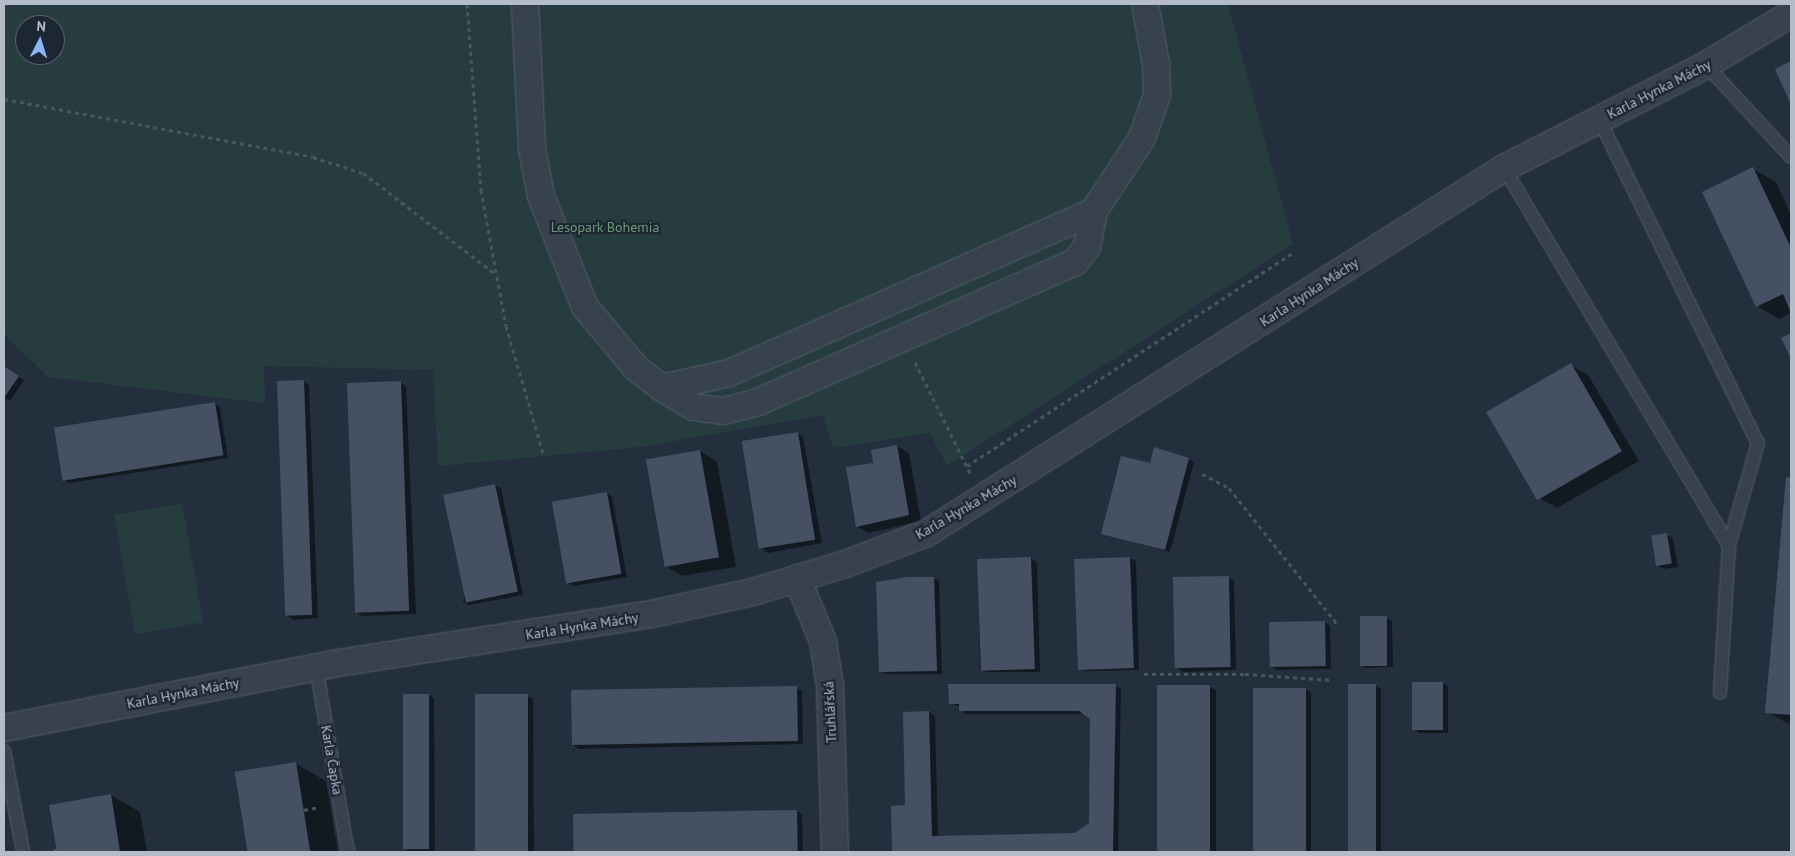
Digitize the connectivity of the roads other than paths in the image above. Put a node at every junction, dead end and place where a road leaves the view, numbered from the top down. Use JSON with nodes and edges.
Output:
{"nodes":[{"id":1,"x":525,"y":4,"type":"edge"},
{"id":2,"x":1145,"y":4,"type":"edge"},
{"id":3,"x":1791,"y":14,"type":"edge"},
{"id":4,"x":1706,"y":65,"type":"junction"},
{"id":5,"x":1599,"y":119,"type":"junction"},
{"id":6,"x":1791,"y":157,"type":"edge"},
{"id":7,"x":1504,"y":168,"type":"junction"},
{"id":8,"x":1094,"y":211,"type":"junction"},
{"id":9,"x":662,"y":388,"type":"junction"},
{"id":10,"x":1730,"y":545,"type":"junction"},
{"id":11,"x":797,"y":578,"type":"junction"},
{"id":12,"x":316,"y":667,"type":"junction"},
{"id":13,"x":1720,"y":692,"type":"dead end"},
{"id":14,"x":4,"y":728,"type":"edge"},
{"id":15,"x":4,"y":751,"type":"edge"},
{"id":16,"x":22,"y":852,"type":"edge"},
{"id":17,"x":348,"y":852,"type":"edge"},
{"id":18,"x":835,"y":852,"type":"edge"}],
"edges":[{"from":1,"to":9,"type":"street"},
{"from":2,"to":8,"type":"street"},
{"from":3,"to":4,"type":"street","name":"Karla Hynka Máchy"},
{"from":4,"to":5,"type":"street","name":"Karla Hynka Máchy"},
{"from":4,"to":6,"type":"lane"},
{"from":5,"to":7,"type":"street","name":"Karla Hynka Máchy"},
{"from":5,"to":10,"type":"lane"},
{"from":7,"to":10,"type":"lane"},
{"from":7,"to":11,"type":"street","name":"Karla Hynka Máchy"},
{"from":8,"to":9,"type":"street"},
{"from":8,"to":9,"type":"street"},
{"from":10,"to":13,"type":"lane"},
{"from":11,"to":12,"type":"street","name":"Karla Hynka Máchy"},
{"from":11,"to":18,"type":"street","name":"Truhlářská"},
{"from":12,"to":14,"type":"street","name":"Karla Hynka Máchy"},
{"from":12,"to":17,"type":"lane","name":"Karla Čapka"},
{"from":15,"to":16,"type":"lane"}]}
